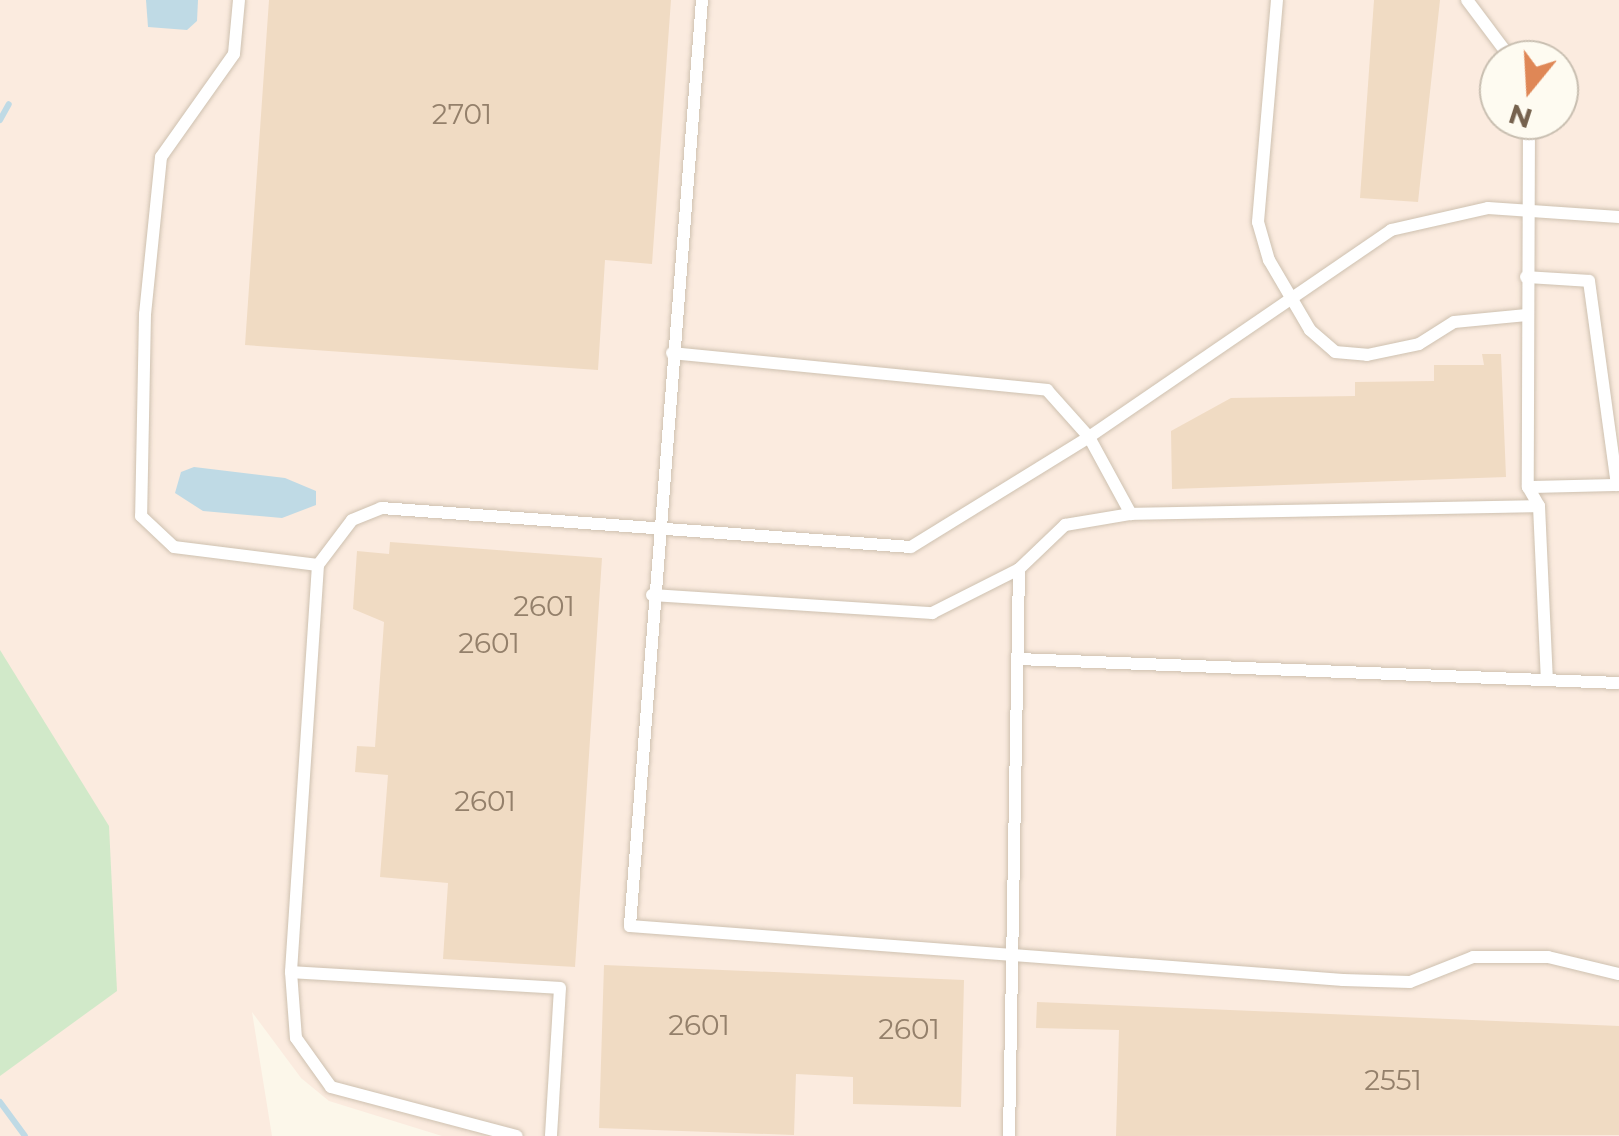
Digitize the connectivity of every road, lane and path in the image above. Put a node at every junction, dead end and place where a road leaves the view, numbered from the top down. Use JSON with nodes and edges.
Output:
{"nodes":[{"id":1,"x":239,"y":0,"type":"edge"},
{"id":2,"x":702,"y":0,"type":"edge"},
{"id":3,"x":1277,"y":0,"type":"edge"},
{"id":4,"x":1467,"y":0,"type":"edge"},
{"id":5,"x":1497,"y":40,"type":"edge"},
{"id":6,"x":1528,"y":140,"type":"edge"},
{"id":7,"x":1524,"y":211,"type":"junction"},
{"id":8,"x":1619,"y":216,"type":"edge"},
{"id":9,"x":1526,"y":277,"type":"junction"},
{"id":10,"x":1288,"y":295,"type":"junction"},
{"id":11,"x":1526,"y":316,"type":"junction"},
{"id":12,"x":672,"y":352,"type":"junction"},
{"id":13,"x":1089,"y":436,"type":"junction"},
{"id":14,"x":1618,"y":485,"type":"edge"},
{"id":15,"x":1528,"y":487,"type":"junction"},
{"id":16,"x":1539,"y":506,"type":"junction"},
{"id":17,"x":1131,"y":514,"type":"junction"},
{"id":18,"x":657,"y":530,"type":"junction"},
{"id":19,"x":318,"y":565,"type":"junction"},
{"id":20,"x":1019,"y":569,"type":"junction"},
{"id":21,"x":652,"y":595,"type":"junction"},
{"id":22,"x":1018,"y":659,"type":"junction"},
{"id":23,"x":1547,"y":680,"type":"junction"},
{"id":24,"x":1619,"y":683,"type":"edge"},
{"id":25,"x":1010,"y":958,"type":"junction"},
{"id":26,"x":291,"y":972,"type":"junction"},
{"id":27,"x":1619,"y":974,"type":"edge"},
{"id":28,"x":517,"y":1136,"type":"edge"},
{"id":29,"x":552,"y":1136,"type":"edge"},
{"id":30,"x":1009,"y":1136,"type":"edge"}],
"edges":[{"from":1,"to":19,"type":"lane"},
{"from":2,"to":12,"type":"lane"},
{"from":3,"to":10,"type":"lane"},
{"from":4,"to":5,"type":"lane"},
{"from":6,"to":7,"type":"lane"},
{"from":7,"to":8,"type":"lane"},
{"from":7,"to":9,"type":"lane"},
{"from":7,"to":10,"type":"lane"},
{"from":9,"to":11,"type":"lane"},
{"from":9,"to":14,"type":"lane"},
{"from":10,"to":11,"type":"lane"},
{"from":10,"to":13,"type":"lane"},
{"from":11,"to":15,"type":"lane"},
{"from":12,"to":13,"type":"lane"},
{"from":12,"to":18,"type":"lane"},
{"from":13,"to":17,"type":"lane"},
{"from":13,"to":18,"type":"lane"},
{"from":14,"to":15,"type":"lane"},
{"from":15,"to":16,"type":"lane"},
{"from":16,"to":17,"type":"lane"},
{"from":16,"to":23,"type":"lane"},
{"from":17,"to":20,"type":"lane"},
{"from":18,"to":19,"type":"lane"},
{"from":18,"to":21,"type":"lane"},
{"from":19,"to":26,"type":"lane"},
{"from":20,"to":21,"type":"lane"},
{"from":20,"to":22,"type":"lane"},
{"from":21,"to":25,"type":"lane"},
{"from":22,"to":23,"type":"lane"},
{"from":22,"to":25,"type":"lane"},
{"from":23,"to":24,"type":"lane"},
{"from":25,"to":27,"type":"lane"},
{"from":25,"to":30,"type":"lane"},
{"from":26,"to":28,"type":"lane"},
{"from":26,"to":29,"type":"lane"}]}
